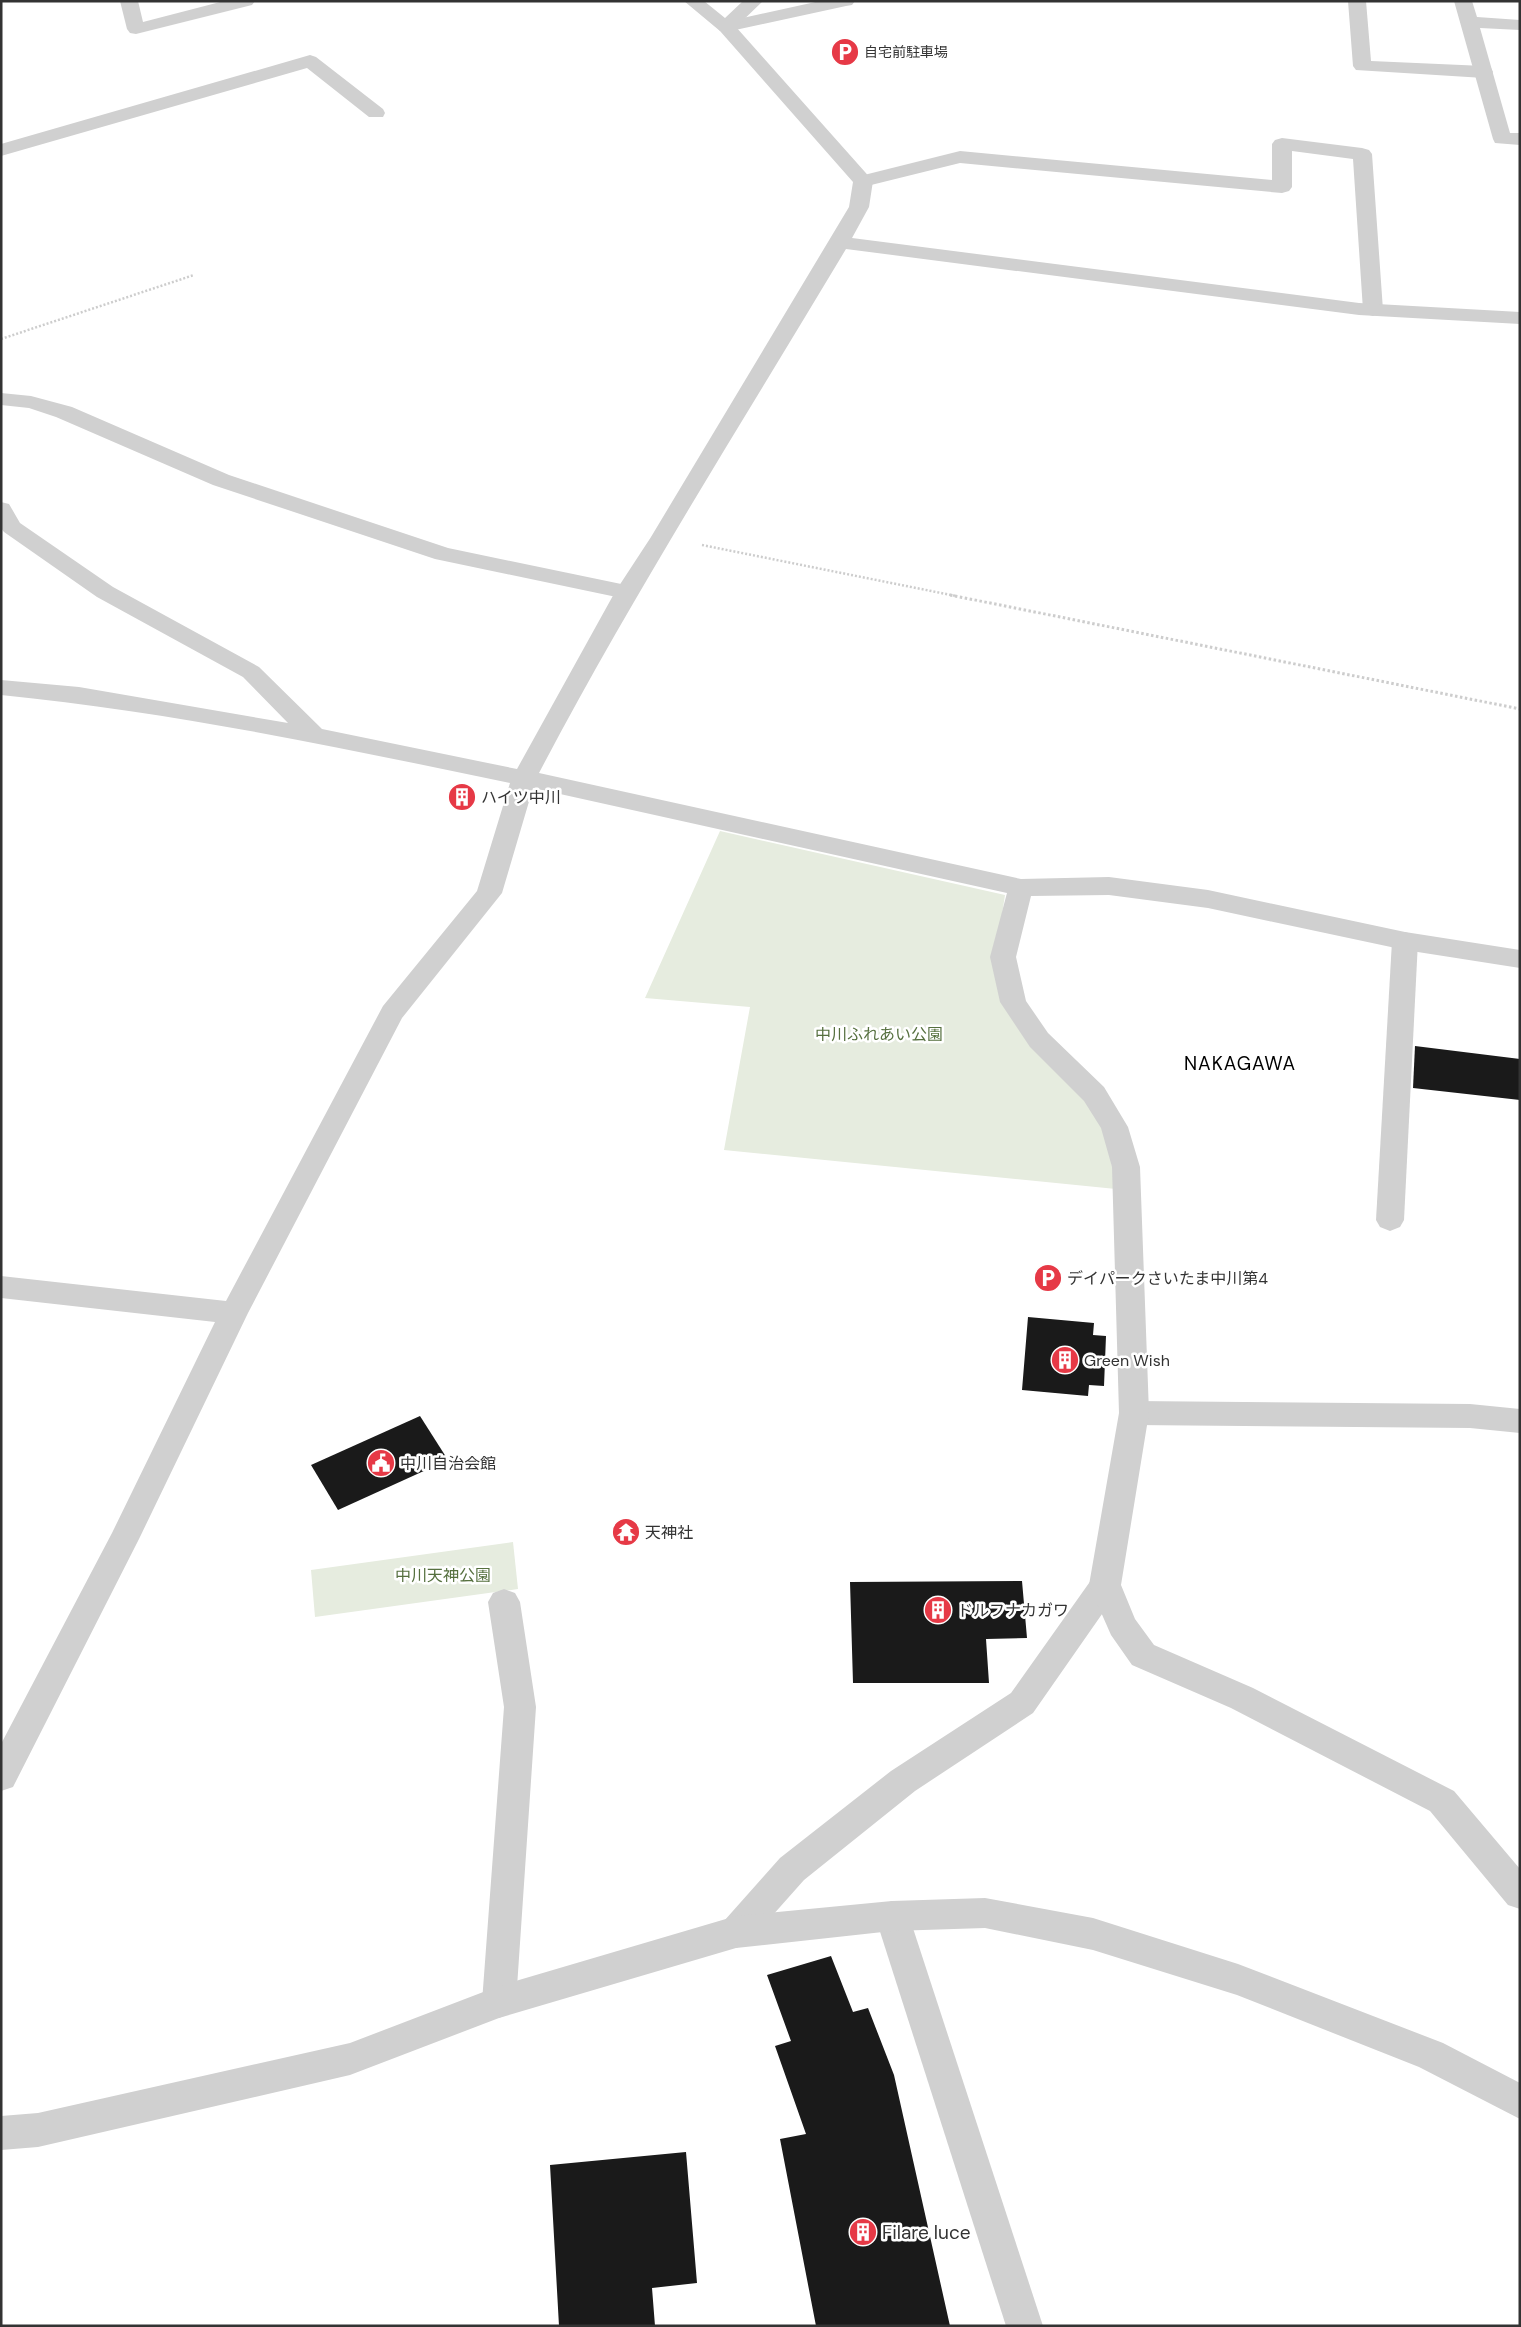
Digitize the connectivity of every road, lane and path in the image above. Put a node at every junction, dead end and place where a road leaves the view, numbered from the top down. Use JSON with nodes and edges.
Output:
{"nodes":[{"id":1,"x":129,"y":1,"type":"edge"},
{"id":2,"x":246,"y":1,"type":"edge"},
{"id":3,"x":693,"y":1,"type":"edge"},
{"id":4,"x":754,"y":1,"type":"edge"},
{"id":5,"x":846,"y":1,"type":"edge"},
{"id":6,"x":1357,"y":1,"type":"edge"},
{"id":7,"x":1463,"y":1,"type":"edge"},
{"id":8,"x":1470,"y":22,"type":"junction"},
{"id":9,"x":1520,"y":25,"type":"edge"},
{"id":10,"x":726,"y":27,"type":"junction"},
{"id":11,"x":1484,"y":72,"type":"junction"},
{"id":12,"x":376,"y":113,"type":"dead end"},
{"id":13,"x":1520,"y":139,"type":"edge"},
{"id":14,"x":1,"y":150,"type":"edge"},
{"id":15,"x":864,"y":181,"type":"junction"},
{"id":16,"x":840,"y":242,"type":"junction"},
{"id":17,"x":194,"y":275,"type":"dead end"},
{"id":18,"x":1373,"y":310,"type":"junction"},
{"id":19,"x":1520,"y":318,"type":"edge"},
{"id":20,"x":1,"y":339,"type":"edge"},
{"id":21,"x":1,"y":399,"type":"edge"},
{"id":22,"x":1,"y":509,"type":"edge"},
{"id":23,"x":662,"y":537,"type":"junction"},
{"id":24,"x":626,"y":592,"type":"junction"},
{"id":25,"x":1,"y":688,"type":"edge"},
{"id":26,"x":1520,"y":709,"type":"edge"},
{"id":27,"x":314,"y":735,"type":"junction"},
{"id":28,"x":524,"y":778,"type":"junction"},
{"id":29,"x":1021,"y":888,"type":"junction"},
{"id":30,"x":1405,"y":941,"type":"junction"},
{"id":31,"x":1520,"y":959,"type":"edge"},
{"id":32,"x":1390,"y":1220,"type":"dead end"},
{"id":33,"x":1,"y":1287,"type":"edge"},
{"id":34,"x":234,"y":1313,"type":"junction"},
{"id":35,"x":1134,"y":1413,"type":"junction"},
{"id":36,"x":1520,"y":1421,"type":"edge"},
{"id":37,"x":1105,"y":1585,"type":"junction"},
{"id":38,"x":504,"y":1602,"type":"dead end"},
{"id":39,"x":1,"y":1777,"type":"edge"},
{"id":40,"x":1520,"y":1894,"type":"edge"},
{"id":41,"x":892,"y":1916,"type":"junction"},
{"id":42,"x":736,"y":1932,"type":"junction"},
{"id":43,"x":499,"y":2002,"type":"junction"},
{"id":44,"x":1520,"y":2102,"type":"edge"},
{"id":45,"x":1,"y":2133,"type":"edge"},
{"id":46,"x":1025,"y":2326,"type":"edge"}],
"edges":[{"from":1,"to":2,"type":"street"},
{"from":3,"to":10,"type":"street"},
{"from":4,"to":10,"type":"street"},
{"from":5,"to":10,"type":"street"},
{"from":6,"to":11,"type":"street"},
{"from":7,"to":8,"type":"street"},
{"from":8,"to":9,"type":"street"},
{"from":8,"to":11,"type":"street"},
{"from":10,"to":15,"type":"street"},
{"from":11,"to":13,"type":"street"},
{"from":12,"to":14,"type":"street"},
{"from":15,"to":16,"type":"street"},
{"from":15,"to":18,"type":"street"},
{"from":16,"to":18,"type":"street"},
{"from":16,"to":23,"type":"street"},
{"from":17,"to":20,"type":"path"},
{"from":18,"to":19,"type":"street"},
{"from":21,"to":24,"type":"street"},
{"from":22,"to":27,"type":"street"},
{"from":23,"to":24,"type":"street"},
{"from":23,"to":26,"type":"path"},
{"from":24,"to":28,"type":"street"},
{"from":25,"to":27,"type":"street"},
{"from":27,"to":28,"type":"street"},
{"from":28,"to":29,"type":"street"},
{"from":28,"to":34,"type":"street"},
{"from":29,"to":30,"type":"street"},
{"from":29,"to":35,"type":"street"},
{"from":30,"to":31,"type":"street"},
{"from":30,"to":32,"type":"street"},
{"from":33,"to":34,"type":"street"},
{"from":34,"to":39,"type":"street"},
{"from":35,"to":36,"type":"street"},
{"from":35,"to":37,"type":"street"},
{"from":37,"to":40,"type":"street"},
{"from":37,"to":42,"type":"street"},
{"from":38,"to":43,"type":"street"},
{"from":41,"to":42,"type":"street"},
{"from":41,"to":44,"type":"street"},
{"from":41,"to":46,"type":"street"},
{"from":42,"to":43,"type":"street"},
{"from":43,"to":45,"type":"street"}]}
